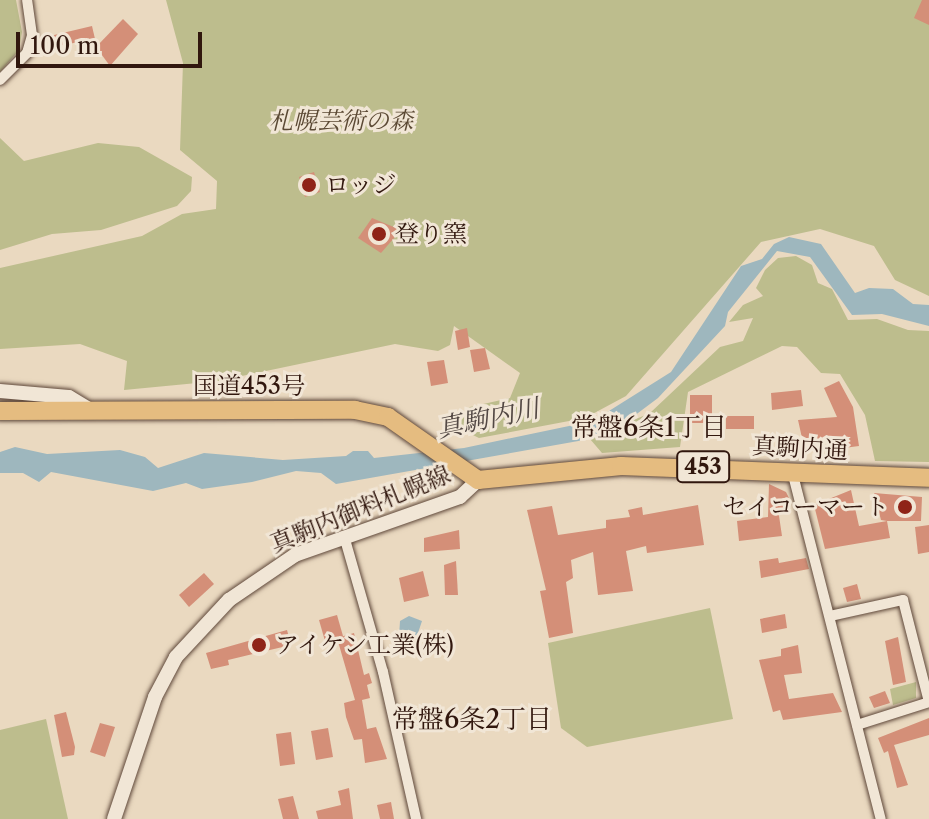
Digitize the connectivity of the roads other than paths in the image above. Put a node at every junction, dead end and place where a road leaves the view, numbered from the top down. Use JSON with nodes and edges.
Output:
{"nodes":[{"id":1,"x":27,"y":0,"type":"edge"},
{"id":2,"x":0,"y":80,"type":"edge"},
{"id":3,"x":0,"y":391,"type":"edge"},
{"id":4,"x":0,"y":411,"type":"edge"},
{"id":5,"x":93,"y":411,"type":"junction"},
{"id":6,"x":792,"y":471,"type":"junction"},
{"id":7,"x":929,"y":478,"type":"edge"},
{"id":8,"x":478,"y":480,"type":"junction"},
{"id":9,"x":344,"y":536,"type":"junction"},
{"id":10,"x":830,"y":616,"type":"junction"},
{"id":11,"x":929,"y":702,"type":"edge"},
{"id":12,"x":857,"y":725,"type":"junction"},
{"id":13,"x":114,"y":819,"type":"edge"},
{"id":14,"x":416,"y":819,"type":"edge"},
{"id":15,"x":881,"y":819,"type":"edge"}],
"edges":[{"from":1,"to":2,"type":"street"},
{"from":3,"to":5,"type":"main road"},
{"from":4,"to":5,"type":"highway","name":"国道453号"},
{"from":5,"to":8,"type":"highway","name":"国道453号"},
{"from":6,"to":7,"type":"highway","name":"真駒内通","number":"453"},
{"from":6,"to":8,"type":"highway","name":"真駒内通","number":"453"},
{"from":6,"to":10,"type":"street"},
{"from":8,"to":9,"type":"main road","name":"真駒内御料札幌線"},
{"from":9,"to":13,"type":"main road","name":"真駒内御料札幌線"},
{"from":9,"to":14,"type":"street"},
{"from":10,"to":11,"type":"street"},
{"from":10,"to":12,"type":"street"},
{"from":11,"to":12,"type":"street"},
{"from":12,"to":15,"type":"street"}]}
